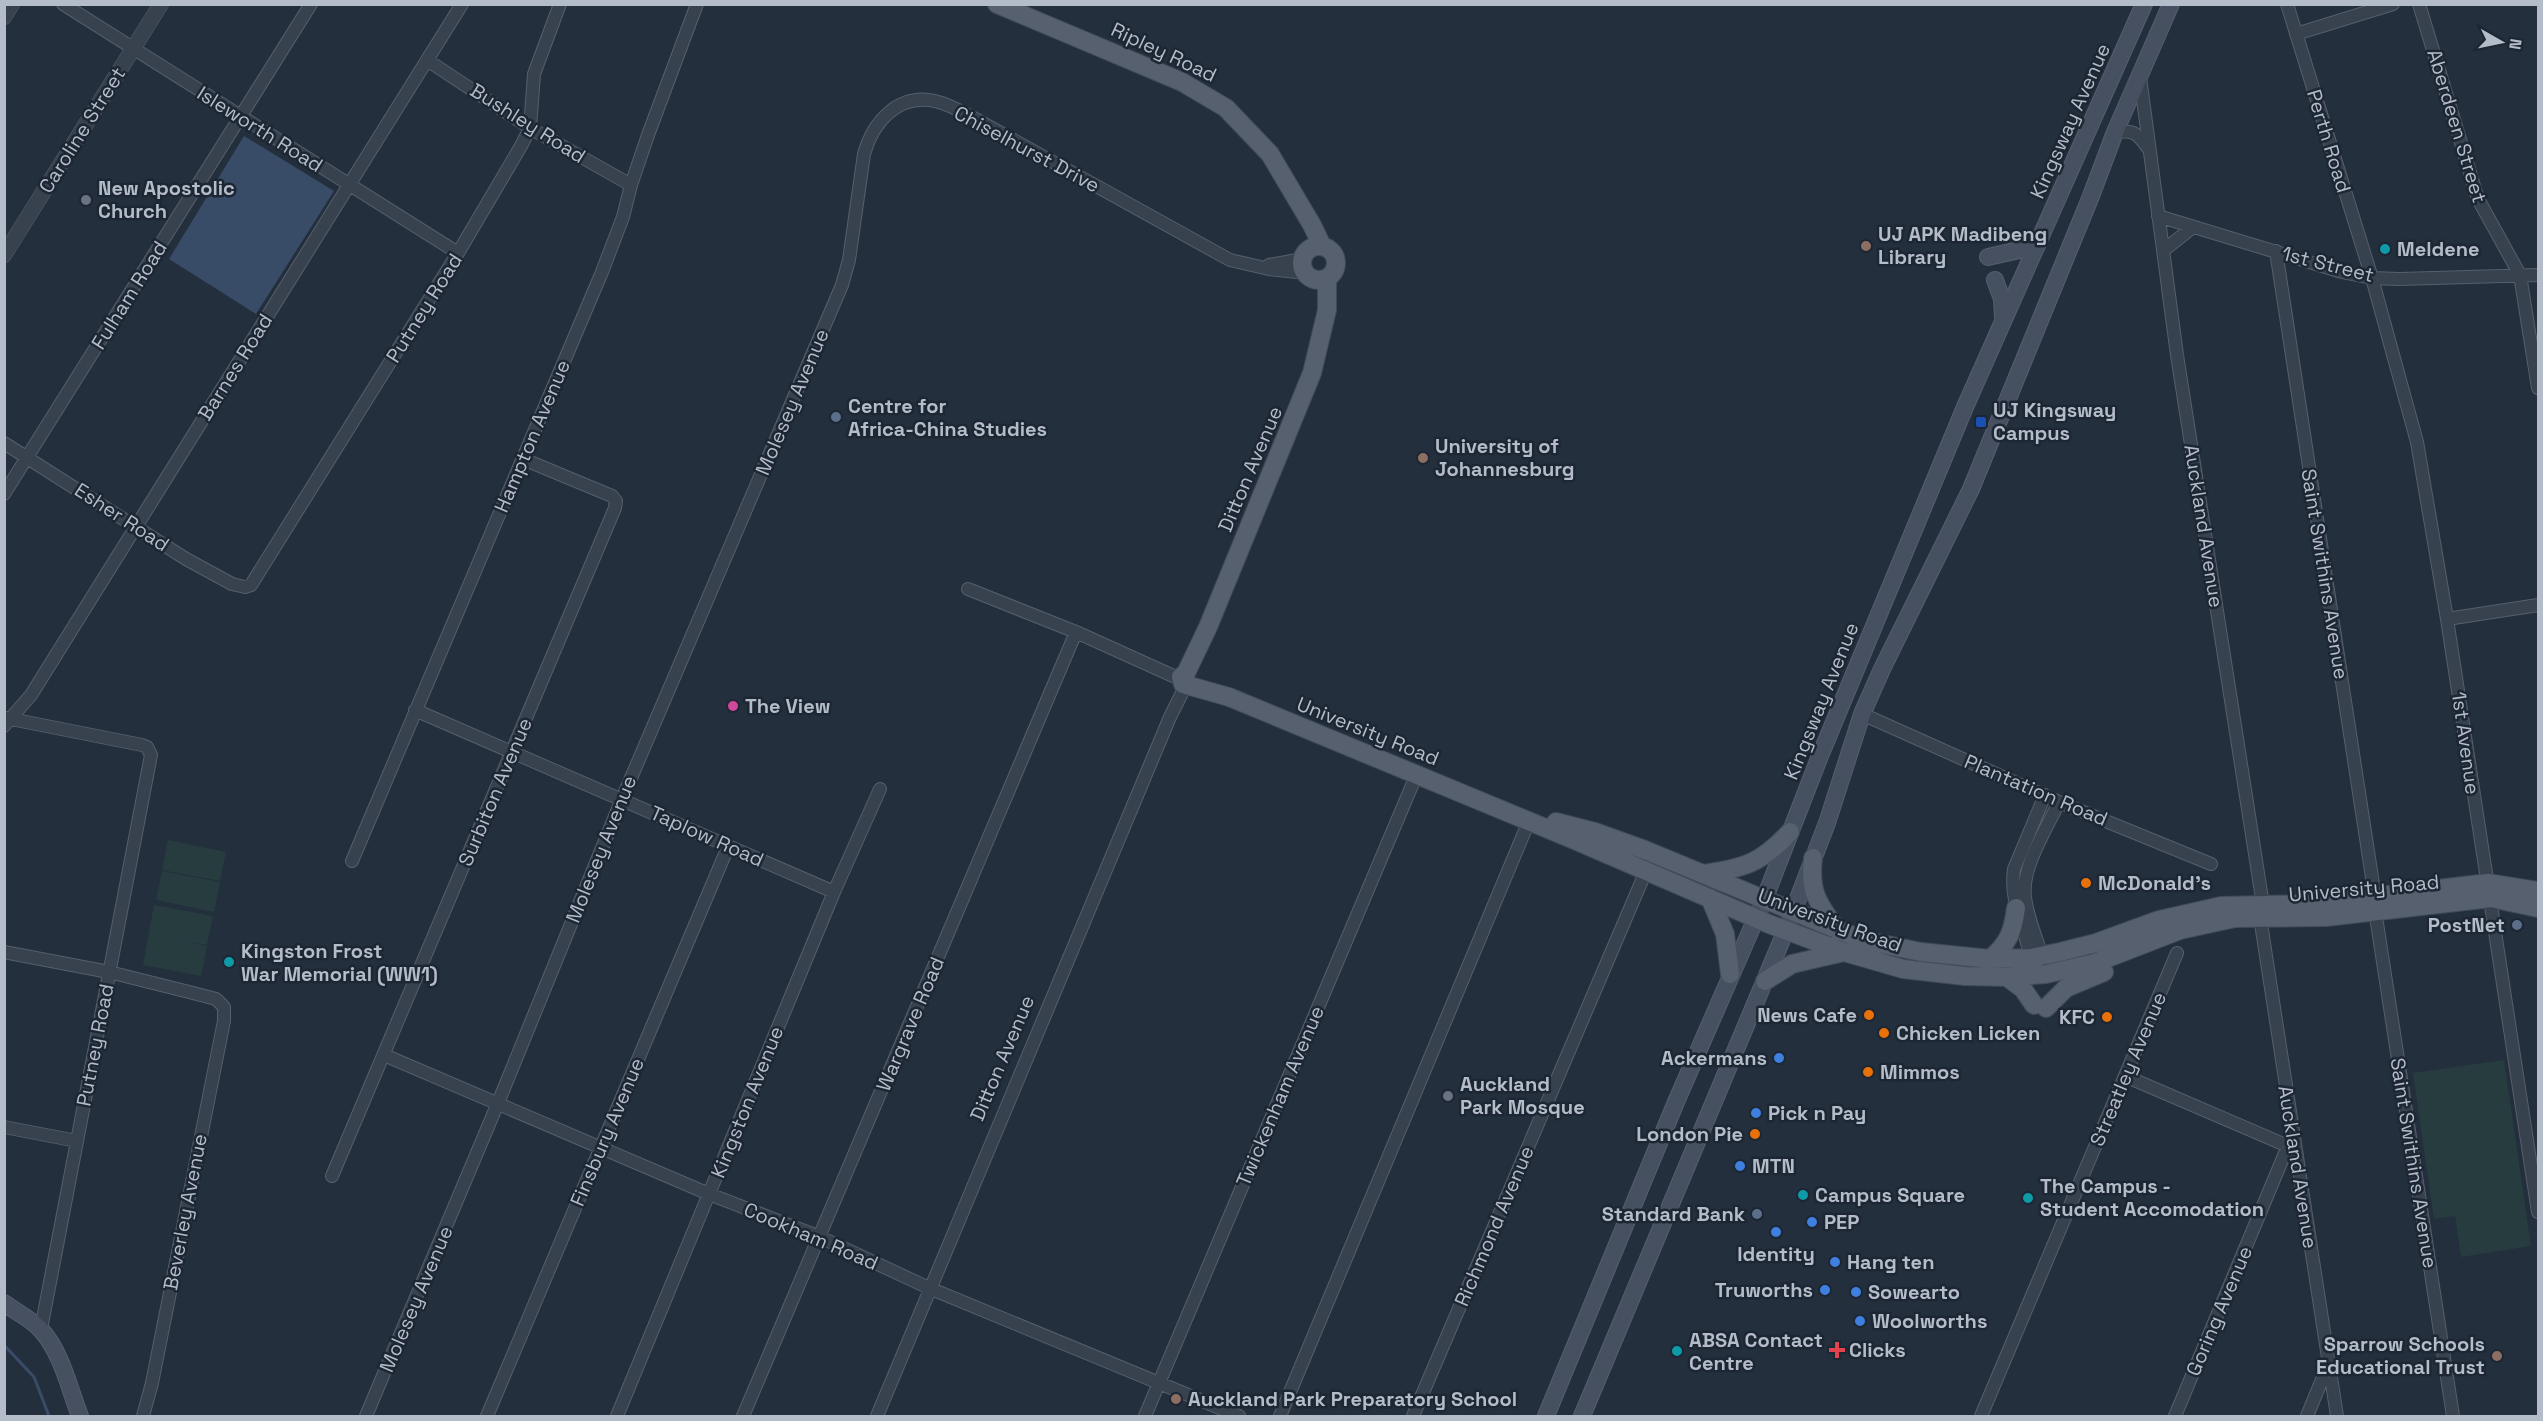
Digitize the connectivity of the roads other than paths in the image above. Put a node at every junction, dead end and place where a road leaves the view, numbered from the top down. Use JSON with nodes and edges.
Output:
{"nodes":[{"id":1,"x":12,"y":4,"type":"edge"},
{"id":2,"x":63,"y":4,"type":"edge"},
{"id":3,"x":160,"y":4,"type":"edge"},
{"id":4,"x":311,"y":4,"type":"edge"},
{"id":5,"x":462,"y":4,"type":"edge"},
{"id":6,"x":560,"y":4,"type":"edge"},
{"id":7,"x":697,"y":4,"type":"edge"},
{"id":8,"x":997,"y":4,"type":"edge"},
{"id":9,"x":2144,"y":4,"type":"edge"},
{"id":10,"x":2171,"y":4,"type":"edge"},
{"id":11,"x":2287,"y":4,"type":"edge"},
{"id":12,"x":2393,"y":4,"type":"edge"},
{"id":13,"x":2420,"y":4,"type":"edge"},
{"id":14,"x":4,"y":17,"type":"edge"},
{"id":15,"x":2296,"y":34,"type":"junction"},
{"id":16,"x":133,"y":49,"type":"junction"},
{"id":17,"x":427,"y":60,"type":"junction"},
{"id":18,"x":2140,"y":78,"type":"junction"},
{"id":19,"x":240,"y":117,"type":"junction"},
{"id":20,"x":530,"y":128,"type":"junction"},
{"id":21,"x":2115,"y":132,"type":"junction"},
{"id":22,"x":2148,"y":147,"type":"junction"},
{"id":23,"x":349,"y":184,"type":"junction"},
{"id":24,"x":631,"y":185,"type":"junction"},
{"id":25,"x":2158,"y":216,"type":"junction"},
{"id":26,"x":2193,"y":227,"type":"junction"},
{"id":27,"x":2037,"y":246,"type":"junction"},
{"id":28,"x":2164,"y":250,"type":"junction"},
{"id":29,"x":2276,"y":251,"type":"junction"},
{"id":30,"x":458,"y":253,"type":"junction"},
{"id":31,"x":4,"y":255,"type":"edge"},
{"id":32,"x":1988,"y":257,"type":"dead end"},
{"id":33,"x":1313,"y":264,"type":"junction"},
{"id":34,"x":2520,"y":275,"type":"junction"},
{"id":35,"x":2538,"y":275,"type":"edge"},
{"id":36,"x":2372,"y":278,"type":"junction"},
{"id":37,"x":1995,"y":280,"type":"dead end"},
{"id":38,"x":842,"y":285,"type":"joint"},
{"id":39,"x":2003,"y":321,"type":"junction"},
{"id":40,"x":2538,"y":388,"type":"edge"},
{"id":41,"x":4,"y":443,"type":"edge"},
{"id":42,"x":27,"y":457,"type":"junction"},
{"id":43,"x":523,"y":459,"type":"junction"},
{"id":44,"x":4,"y":494,"type":"edge"},
{"id":45,"x":136,"y":525,"type":"junction"},
{"id":46,"x":241,"y":587,"type":"joint"},
{"id":47,"x":968,"y":589,"type":"dead end"},
{"id":48,"x":2538,"y":605,"type":"edge"},
{"id":49,"x":2447,"y":619,"type":"junction"},
{"id":50,"x":1076,"y":632,"type":"junction"},
{"id":51,"x":1186,"y":679,"type":"junction"},
{"id":52,"x":415,"y":710,"type":"junction"},
{"id":53,"x":1862,"y":714,"type":"junction"},
{"id":54,"x":7,"y":721,"type":"edge"},
{"id":55,"x":512,"y":752,"type":"junction"},
{"id":56,"x":1416,"y":776,"type":"junction"},
{"id":57,"x":880,"y":789,"type":"dead end"},
{"id":58,"x":2045,"y":795,"type":"junction"},
{"id":59,"x":622,"y":799,"type":"junction"},
{"id":60,"x":2059,"y":802,"type":"junction"},
{"id":61,"x":1490,"y":805,"type":"junction"},
{"id":62,"x":1530,"y":821,"type":"junction"},
{"id":63,"x":1790,"y":832,"type":"junction"},
{"id":64,"x":728,"y":847,"type":"junction"},
{"id":65,"x":1813,"y":858,"type":"junction"},
{"id":66,"x":352,"y":861,"type":"dead end"},
{"id":67,"x":2211,"y":864,"type":"dead end"},
{"id":68,"x":1646,"y":871,"type":"junction"},
{"id":69,"x":1703,"y":874,"type":"junction"},
{"id":70,"x":2490,"y":890,"type":"junction"},
{"id":71,"x":2538,"y":891,"type":"edge"},
{"id":72,"x":834,"y":892,"type":"junction"},
{"id":73,"x":1710,"y":898,"type":"junction"},
{"id":74,"x":1764,"y":900,"type":"junction"},
{"id":75,"x":2375,"y":904,"type":"junction"},
{"id":76,"x":2016,"y":908,"type":"junction"},
{"id":77,"x":2538,"y":908,"type":"edge"},
{"id":78,"x":2262,"y":911,"type":"junction"},
{"id":79,"x":1792,"y":912,"type":"junction"},
{"id":80,"x":1756,"y":918,"type":"junction"},
{"id":81,"x":1786,"y":930,"type":"junction"},
{"id":82,"x":1838,"y":931,"type":"junction"},
{"id":83,"x":2132,"y":949,"type":"junction"},
{"id":84,"x":4,"y":952,"type":"edge"},
{"id":85,"x":1844,"y":952,"type":"junction"},
{"id":86,"x":2177,"y":953,"type":"dead end"},
{"id":87,"x":1990,"y":959,"type":"junction"},
{"id":88,"x":2038,"y":966,"type":"junction"},
{"id":89,"x":109,"y":972,"type":"junction"},
{"id":90,"x":1730,"y":974,"type":"junction"},
{"id":91,"x":2007,"y":977,"type":"junction"},
{"id":92,"x":1765,"y":981,"type":"junction"},
{"id":93,"x":384,"y":1055,"type":"junction"},
{"id":94,"x":2125,"y":1077,"type":"junction"},
{"id":95,"x":498,"y":1103,"type":"junction"},
{"id":96,"x":4,"y":1127,"type":"edge"},
{"id":97,"x":77,"y":1141,"type":"junction"},
{"id":98,"x":2291,"y":1143,"type":"junction"},
{"id":99,"x":601,"y":1147,"type":"junction"},
{"id":100,"x":332,"y":1176,"type":"dead end"},
{"id":101,"x":710,"y":1194,"type":"junction"},
{"id":102,"x":2538,"y":1212,"type":"edge"},
{"id":103,"x":820,"y":1237,"type":"junction"},
{"id":104,"x":929,"y":1288,"type":"junction"},
{"id":105,"x":4,"y":1303,"type":"edge"},
{"id":106,"x":41,"y":1329,"type":"junction"},
{"id":107,"x":2328,"y":1365,"type":"junction"},
{"id":108,"x":1159,"y":1382,"type":"junction"},
{"id":109,"x":80,"y":1416,"type":"edge"},
{"id":110,"x":143,"y":1416,"type":"edge"},
{"id":111,"x":366,"y":1416,"type":"edge"},
{"id":112,"x":487,"y":1416,"type":"edge"},
{"id":113,"x":617,"y":1416,"type":"edge"},
{"id":114,"x":743,"y":1416,"type":"edge"},
{"id":115,"x":877,"y":1416,"type":"edge"},
{"id":116,"x":1145,"y":1416,"type":"edge"},
{"id":117,"x":1239,"y":1416,"type":"edge"},
{"id":118,"x":1280,"y":1416,"type":"edge"},
{"id":119,"x":1413,"y":1416,"type":"edge"},
{"id":120,"x":1546,"y":1416,"type":"edge"},
{"id":121,"x":1582,"y":1416,"type":"edge"},
{"id":122,"x":1981,"y":1416,"type":"edge"},
{"id":123,"x":2175,"y":1416,"type":"edge"},
{"id":124,"x":2307,"y":1416,"type":"edge"},
{"id":125,"x":2337,"y":1416,"type":"edge"},
{"id":126,"x":2453,"y":1416,"type":"edge"}],
"edges":[{"from":1,"to":14,"type":"street"},
{"from":2,"to":16,"type":"street","name":"Isleworth Road"},
{"from":3,"to":16,"type":"street","name":"Caroline Street"},
{"from":4,"to":19,"type":"street","name":"Fulham Road"},
{"from":5,"to":17,"type":"street","name":"Barnes Road"},
{"from":6,"to":20,"type":"street","name":"Putney Road"},
{"from":7,"to":24,"type":"street","name":"Hampton Avenue"},
{"from":8,"to":33,"type":"main road","name":"Ripley Road"},
{"from":9,"to":27,"type":"main road","name":"Kingsway Avenue"},
{"from":10,"to":18,"type":"main road"},
{"from":11,"to":15,"type":"street","name":"Perth Road"},
{"from":12,"to":15,"type":"street"},
{"from":13,"to":34,"type":"street","name":"Aberdeen Street"},
{"from":15,"to":36,"type":"street","name":"Perth Road"},
{"from":16,"to":19,"type":"street","name":"Isleworth Road"},
{"from":16,"to":31,"type":"street","name":"Caroline Street"},
{"from":17,"to":20,"type":"street","name":"Bushley Road"},
{"from":17,"to":23,"type":"street","name":"Barnes Road"},
{"from":18,"to":21,"type":"main road"},
{"from":18,"to":22,"type":"street","name":"Auckland Avenue"},
{"from":19,"to":23,"type":"street","name":"Isleworth Road"},
{"from":19,"to":42,"type":"street","name":"Fulham Road"},
{"from":20,"to":24,"type":"street","name":"Bushley Road"},
{"from":20,"to":30,"type":"street","name":"Putney Road"},
{"from":21,"to":22,"type":"street"},
{"from":21,"to":53,"type":"main road"},
{"from":22,"to":25,"type":"street","name":"Auckland Avenue"},
{"from":23,"to":30,"type":"street","name":"Isleworth Road"},
{"from":23,"to":45,"type":"street","name":"Barnes Road"},
{"from":24,"to":43,"type":"street","name":"Hampton Avenue"},
{"from":25,"to":26,"type":"street","name":"1st Street"},
{"from":25,"to":28,"type":"street","name":"Auckland Avenue"},
{"from":26,"to":28,"type":"street"},
{"from":26,"to":29,"type":"street","name":"1st Street"},
{"from":27,"to":32,"type":"main road"},
{"from":27,"to":39,"type":"main road","name":"Kingsway Avenue"},
{"from":28,"to":78,"type":"street","name":"Auckland Avenue"},
{"from":29,"to":36,"type":"street","name":"1st Street"},
{"from":29,"to":75,"type":"street","name":"Saint Swithins Avenue"},
{"from":30,"to":46,"type":"street","name":"Putney Road"},
{"from":33,"to":38,"type":"street","name":"Chiselhurst Drive"},
{"from":33,"to":51,"type":"main road","name":"Ditton Avenue"},
{"from":34,"to":35,"type":"street","name":"1st Street"},
{"from":34,"to":36,"type":"street","name":"1st Street"},
{"from":34,"to":40,"type":"street","name":"Aberdeen Street"},
{"from":36,"to":49,"type":"street","name":"1st Avenue"},
{"from":37,"to":39,"type":"main road"},
{"from":38,"to":59,"type":"street","name":"Molesey Avenue"},
{"from":39,"to":63,"type":"main road","name":"Kingsway Avenue"},
{"from":41,"to":42,"type":"street","name":"Esher Road"},
{"from":42,"to":44,"type":"street","name":"Fulham Road"},
{"from":42,"to":45,"type":"street","name":"Esher Road"},
{"from":43,"to":52,"type":"street","name":"Hampton Avenue"},
{"from":43,"to":55,"type":"street","name":"Surbiton Avenue"},
{"from":45,"to":46,"type":"street","name":"Esher Road"},
{"from":45,"to":54,"type":"street","name":"Barnes Road"},
{"from":47,"to":50,"type":"street","name":"University Road"},
{"from":48,"to":49,"type":"street"},
{"from":49,"to":70,"type":"street","name":"1st Avenue"},
{"from":50,"to":51,"type":"street","name":"University Road"},
{"from":50,"to":103,"type":"street","name":"Wargrave Road"},
{"from":51,"to":56,"type":"main road","name":"University Road"},
{"from":51,"to":104,"type":"street","name":"Ditton Avenue"},
{"from":52,"to":55,"type":"street","name":"Taplow Road"},
{"from":52,"to":66,"type":"street","name":"Hampton Avenue"},
{"from":53,"to":58,"type":"street","name":"Plantation Road"},
{"from":53,"to":65,"type":"main road"},
{"from":54,"to":89,"type":"street","name":"Putney Road"},
{"from":55,"to":59,"type":"street","name":"Taplow Road"},
{"from":55,"to":93,"type":"street","name":"Surbiton Avenue"},
{"from":56,"to":61,"type":"main road","name":"University Road"},
{"from":56,"to":108,"type":"street","name":"Twickenham Avenue"},
{"from":57,"to":72,"type":"street","name":"Kingston Avenue"},
{"from":58,"to":60,"type":"street","name":"Plantation Road"},
{"from":58,"to":76,"type":"street"},
{"from":59,"to":64,"type":"street","name":"Taplow Road"},
{"from":59,"to":95,"type":"street","name":"Molesey Avenue"},
{"from":60,"to":67,"type":"street","name":"Plantation Road"},
{"from":60,"to":88,"type":"street"},
{"from":61,"to":62,"type":"main road","name":"University Road"},
{"from":61,"to":69,"type":"main road","name":"University Road"},
{"from":62,"to":68,"type":"main road","name":"University Road"},
{"from":62,"to":118,"type":"street"},
{"from":63,"to":69,"type":"main road"},
{"from":63,"to":74,"type":"main road","name":"Kingsway Avenue"},
{"from":64,"to":72,"type":"street","name":"Taplow Road"},
{"from":64,"to":99,"type":"street","name":"Finsbury Avenue"},
{"from":65,"to":79,"type":"main road"},
{"from":65,"to":82,"type":"main road"},
{"from":68,"to":73,"type":"main road","name":"University Road"},
{"from":68,"to":119,"type":"street","name":"Richmond Avenue"},
{"from":69,"to":74,"type":"main road","name":"University Road"},
{"from":70,"to":71,"type":"main road"},
{"from":70,"to":75,"type":"main road","name":"University Road"},
{"from":70,"to":77,"type":"main road"},
{"from":70,"to":102,"type":"street","name":"1st Avenue"},
{"from":72,"to":101,"type":"street","name":"Kingston Avenue"},
{"from":73,"to":80,"type":"main road","name":"University Road"},
{"from":73,"to":90,"type":"main road"},
{"from":74,"to":79,"type":"main road","name":"University Road"},
{"from":74,"to":80,"type":"main road","name":"Kingsway Avenue"},
{"from":75,"to":78,"type":"main road","name":"University Road"},
{"from":75,"to":126,"type":"street","name":"Saint Swithins Avenue"},
{"from":76,"to":87,"type":"main road"},
{"from":76,"to":88,"type":"street"},
{"from":78,"to":83,"type":"main road","name":"University Road"},
{"from":78,"to":88,"type":"main road","name":"University Road"},
{"from":78,"to":98,"type":"street","name":"Auckland Avenue"},
{"from":79,"to":81,"type":"main road"},
{"from":79,"to":82,"type":"main road","name":"University Road"},
{"from":80,"to":81,"type":"main road","name":"University Road"},
{"from":80,"to":90,"type":"main road","name":"Kingsway Avenue"},
{"from":81,"to":85,"type":"main road","name":"University Road"},
{"from":81,"to":92,"type":"main road"},
{"from":82,"to":87,"type":"main road","name":"University Road"},
{"from":83,"to":88,"type":"main road","name":"University Road"},
{"from":83,"to":91,"type":"main road"},
{"from":84,"to":89,"type":"street"},
{"from":85,"to":91,"type":"main road","name":"University Road"},
{"from":85,"to":92,"type":"main road"},
{"from":86,"to":94,"type":"street","name":"Streatley Avenue"},
{"from":87,"to":88,"type":"main road","name":"University Road"},
{"from":88,"to":91,"type":"main road","name":"University Road"},
{"from":89,"to":97,"type":"street","name":"Putney Road"},
{"from":89,"to":110,"type":"street","name":"Beverley Avenue"},
{"from":90,"to":120,"type":"main road","name":"Kingsway Avenue"},
{"from":92,"to":121,"type":"main road"},
{"from":93,"to":95,"type":"street","name":"Cookham Road"},
{"from":93,"to":100,"type":"street","name":"Surbiton Avenue"},
{"from":94,"to":98,"type":"street"},
{"from":94,"to":122,"type":"street","name":"Streatley Avenue"},
{"from":95,"to":99,"type":"street","name":"Cookham Road"},
{"from":95,"to":111,"type":"street","name":"Molesey Avenue"},
{"from":96,"to":97,"type":"street"},
{"from":97,"to":106,"type":"street","name":"Putney Road"},
{"from":98,"to":107,"type":"street","name":"Auckland Avenue"},
{"from":98,"to":123,"type":"street","name":"Goring Avenue"},
{"from":99,"to":101,"type":"street","name":"Cookham Road"},
{"from":99,"to":112,"type":"street","name":"Finsbury Avenue"},
{"from":101,"to":103,"type":"street","name":"Cookham Road"},
{"from":101,"to":113,"type":"street","name":"Kingston Avenue"},
{"from":103,"to":104,"type":"street","name":"Cookham Road"},
{"from":103,"to":114,"type":"street","name":"Wargrave Road"},
{"from":104,"to":108,"type":"street","name":"Cookham Road"},
{"from":104,"to":115,"type":"street","name":"Ditton Avenue"},
{"from":105,"to":106,"type":"main road"},
{"from":106,"to":109,"type":"main road"},
{"from":107,"to":124,"type":"street"},
{"from":107,"to":125,"type":"street","name":"Auckland Avenue"},
{"from":108,"to":116,"type":"street","name":"Twickenham Avenue"},
{"from":108,"to":117,"type":"street","name":"Cookham Road"}]}
